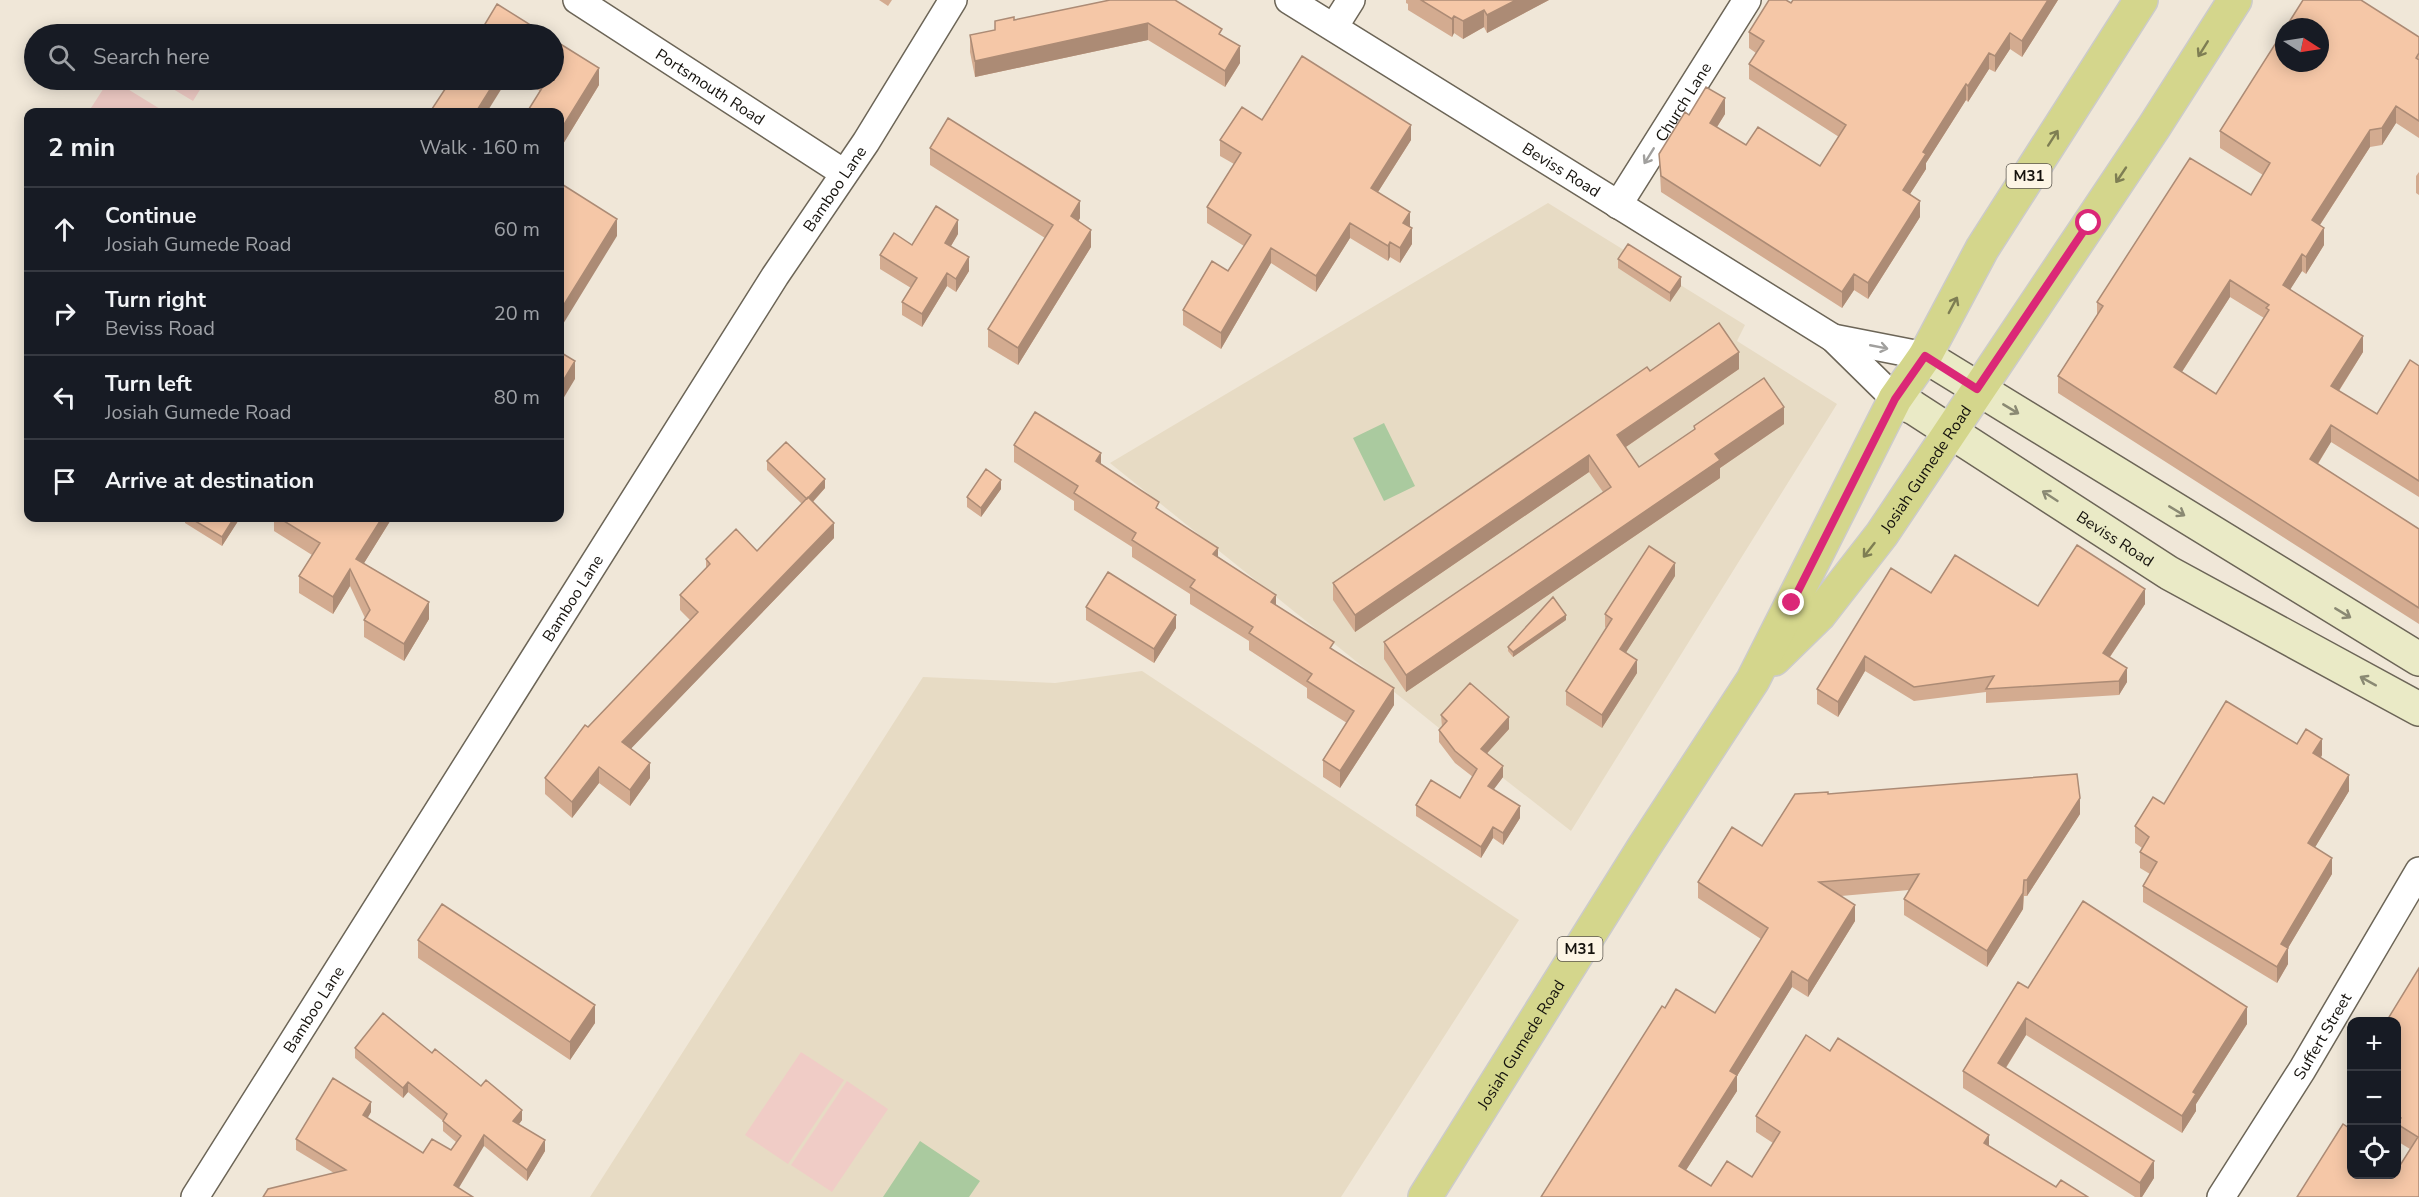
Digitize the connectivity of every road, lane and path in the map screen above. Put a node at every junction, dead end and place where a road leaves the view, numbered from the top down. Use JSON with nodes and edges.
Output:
{"nodes":[{"id":1,"x":577,"y":0,"type":"edge"},
{"id":2,"x":953,"y":0,"type":"edge"},
{"id":3,"x":1289,"y":0,"type":"edge"},
{"id":4,"x":1351,"y":0,"type":"edge"},
{"id":5,"x":1747,"y":0,"type":"edge"},
{"id":6,"x":2141,"y":0,"type":"edge"},
{"id":7,"x":2235,"y":0,"type":"edge"},
{"id":8,"x":1334,"y":27,"type":"junction"},
{"id":9,"x":844,"y":173,"type":"junction"},
{"id":10,"x":1618,"y":205,"type":"junction"},
{"id":11,"x":1833,"y":338,"type":"junction"},
{"id":12,"x":1925,"y":356,"type":"junction"},
{"id":13,"x":1977,"y":389,"type":"junction"},
{"id":14,"x":1895,"y":399,"type":"junction"},
{"id":15,"x":1949,"y":431,"type":"junction"},
{"id":16,"x":2419,"y":659,"type":"edge"},
{"id":17,"x":1754,"y":680,"type":"junction"},
{"id":18,"x":2419,"y":709,"type":"edge"},
{"id":19,"x":2419,"y":871,"type":"edge"},
{"id":20,"x":195,"y":1197,"type":"edge"},
{"id":21,"x":1425,"y":1197,"type":"edge"},
{"id":22,"x":2221,"y":1197,"type":"edge"}],
"edges":[{"from":1,"to":9,"type":"street","name":"Portsmouth Road"},
{"from":2,"to":9,"type":"street","name":"Bamboo Lane"},
{"from":3,"to":8,"type":"street","name":"Beviss Road"},
{"from":4,"to":8,"type":"street"},
{"from":5,"to":10,"type":"street","name":"Church Lane","one_way":true},
{"from":12,"to":6,"type":"main road","name":"Josiah Gumede Road","number":"M31","one_way":true},
{"from":7,"to":13,"type":"main road","name":"Josiah Gumede Road","number":"M31","one_way":true},
{"from":8,"to":10,"type":"street","name":"Beviss Road"},
{"from":9,"to":20,"type":"street","name":"Bamboo Lane"},
{"from":10,"to":11,"type":"street","name":"Beviss Road"},
{"from":11,"to":12,"type":"street","name":"Beviss Road","one_way":true},
{"from":11,"to":14,"type":"street","name":"Beviss Road"},
{"from":12,"to":13,"type":"main road","name":"Beviss Road"},
{"from":12,"to":14,"type":"main road","name":"Josiah Gumede Road","number":"M31"},
{"from":13,"to":15,"type":"main road","name":"Josiah Gumede Road","number":"M31"},
{"from":13,"to":16,"type":"main road","name":"Beviss Road","one_way":true},
{"from":14,"to":15,"type":"main road","name":"Beviss Road"},
{"from":14,"to":17,"type":"main road","name":"Josiah Gumede Road","number":"M31"},
{"from":15,"to":17,"type":"main road","name":"Josiah Gumede Road","number":"M31","one_way":true},
{"from":18,"to":15,"type":"main road","name":"Beviss Road","one_way":true},
{"from":17,"to":21,"type":"main road","name":"Josiah Gumede Road","number":"M31"},
{"from":19,"to":22,"type":"street","name":"Suffert Street"}]}
